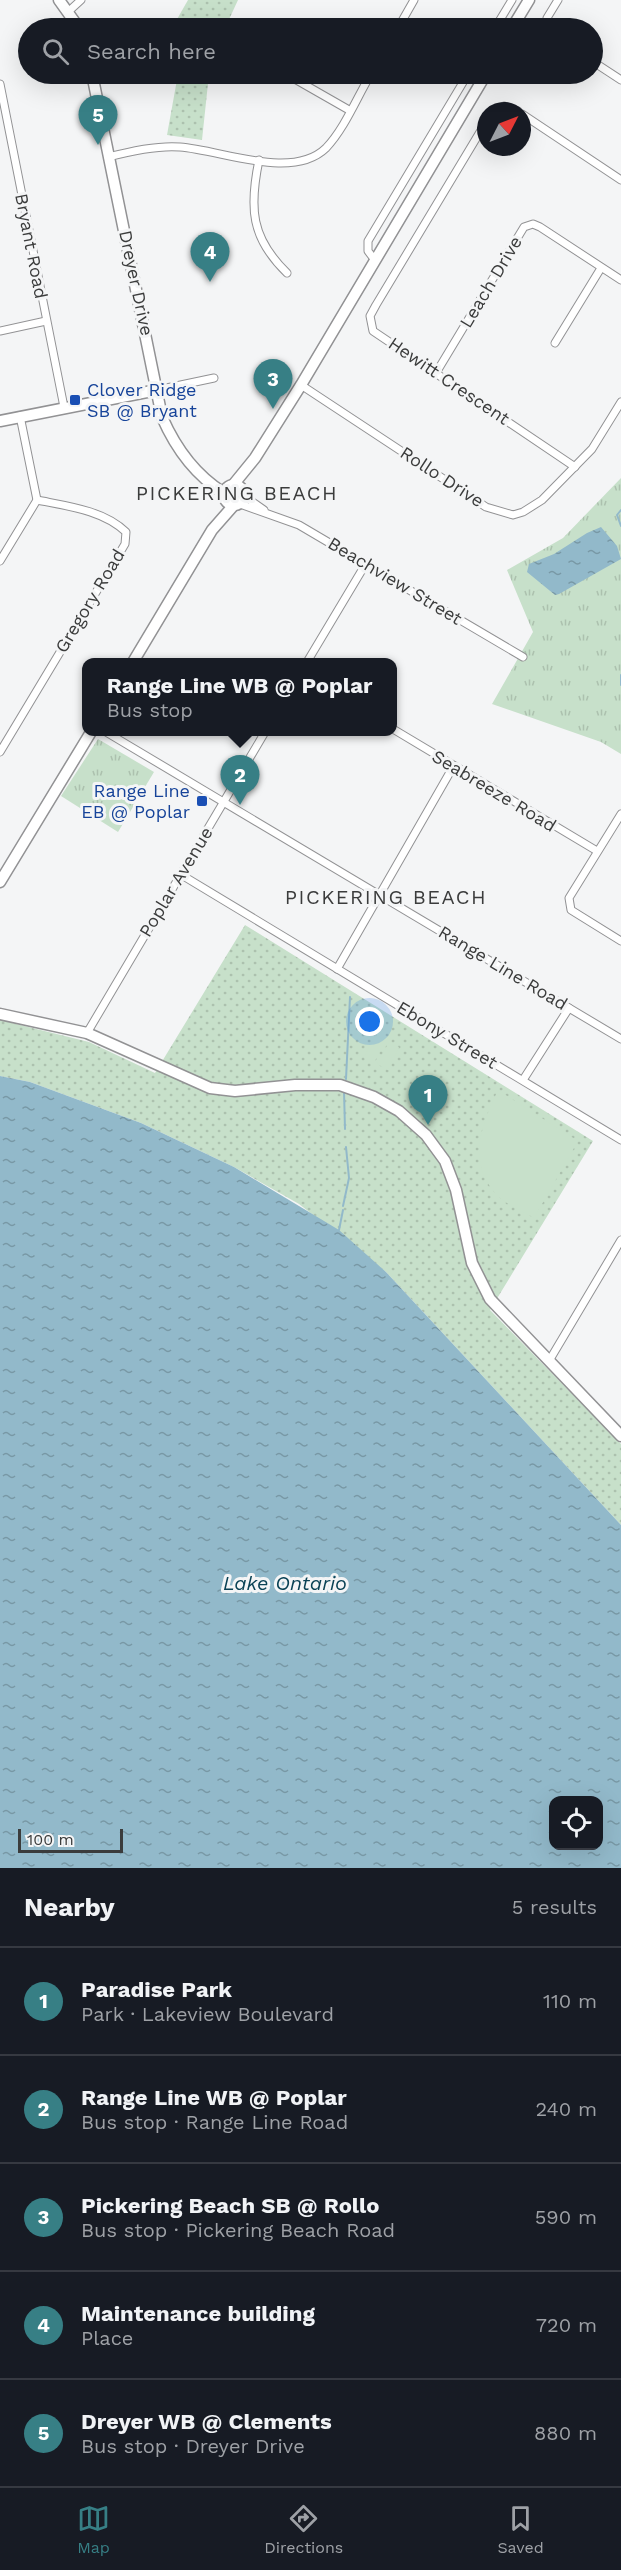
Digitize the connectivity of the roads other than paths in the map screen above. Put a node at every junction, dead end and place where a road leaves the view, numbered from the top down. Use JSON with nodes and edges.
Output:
{"nodes":[{"id":1,"x":59,"y":0,"type":"edge"},
{"id":2,"x":81,"y":0,"type":"edge"},
{"id":3,"x":414,"y":0,"type":"edge"},
{"id":4,"x":512,"y":0,"type":"edge"},
{"id":5,"x":529,"y":0,"type":"edge"},
{"id":6,"x":558,"y":0,"type":"edge"},
{"id":7,"x":69,"y":12,"type":"junction"},
{"id":8,"x":73,"y":18,"type":"edge"},
{"id":9,"x":404,"y":18,"type":"edge"},
{"id":10,"x":501,"y":18,"type":"edge"},
{"id":11,"x":518,"y":18,"type":"edge"},
{"id":12,"x":547,"y":18,"type":"edge"},
{"id":13,"x":603,"y":68,"type":"edge"},
{"id":14,"x":621,"y":80,"type":"edge"},
{"id":15,"x":0,"y":84,"type":"edge"},
{"id":16,"x":94,"y":84,"type":"edge"},
{"id":17,"x":304,"y":84,"type":"edge"},
{"id":18,"x":365,"y":84,"type":"edge"},
{"id":19,"x":462,"y":84,"type":"edge"},
{"id":20,"x":480,"y":84,"type":"edge"},
{"id":21,"x":349,"y":110,"type":"junction"},
{"id":22,"x":531,"y":120,"type":"edge"},
{"id":23,"x":477,"y":137,"type":"edge"},
{"id":24,"x":108,"y":157,"type":"junction"},
{"id":25,"x":259,"y":160,"type":"junction"},
{"id":26,"x":621,"y":180,"type":"edge"},
{"id":27,"x":374,"y":259,"type":"junction"},
{"id":28,"x":601,"y":268,"type":"junction"},
{"id":29,"x":287,"y":273,"type":"dead end"},
{"id":30,"x":621,"y":280,"type":"edge"},
{"id":31,"x":46,"y":321,"type":"junction"},
{"id":32,"x":0,"y":331,"type":"edge"},
{"id":33,"x":555,"y":343,"type":"dead end"},
{"id":34,"x":436,"y":373,"type":"junction"},
{"id":35,"x":214,"y":378,"type":"dead end"},
{"id":36,"x":300,"y":385,"type":"junction"},
{"id":37,"x":157,"y":390,"type":"junction"},
{"id":38,"x":621,"y":402,"type":"edge"},
{"id":39,"x":64,"y":407,"type":"junction"},
{"id":40,"x":20,"y":416,"type":"junction"},
{"id":41,"x":0,"y":421,"type":"edge"},
{"id":42,"x":575,"y":467,"type":"junction"},
{"id":43,"x":234,"y":495,"type":"junction"},
{"id":44,"x":37,"y":500,"type":"junction"},
{"id":45,"x":0,"y":561,"type":"edge"},
{"id":46,"x":365,"y":565,"type":"junction"},
{"id":47,"x":523,"y":657,"type":"dead end"},
{"id":48,"x":136,"y":658,"type":"edge"},
{"id":49,"x":310,"y":658,"type":"edge"},
{"id":50,"x":397,"y":732,"type":"edge"},
{"id":51,"x":89,"y":736,"type":"edge"},
{"id":52,"x":113,"y":736,"type":"edge"},
{"id":53,"x":263,"y":736,"type":"edge"},
{"id":54,"x":0,"y":752,"type":"edge"},
{"id":55,"x":453,"y":767,"type":"junction"},
{"id":56,"x":224,"y":802,"type":"junction"},
{"id":57,"x":621,"y":814,"type":"edge"},
{"id":58,"x":597,"y":851,"type":"junction"},
{"id":59,"x":180,"y":874,"type":"junction"},
{"id":60,"x":0,"y":882,"type":"edge"},
{"id":61,"x":379,"y":895,"type":"junction"},
{"id":62,"x":621,"y":942,"type":"edge"},
{"id":63,"x":338,"y":969,"type":"junction"},
{"id":64,"x":569,"y":1008,"type":"junction"},
{"id":65,"x":0,"y":1014,"type":"edge"},
{"id":66,"x":87,"y":1033,"type":"junction"},
{"id":67,"x":621,"y":1039,"type":"edge"},
{"id":68,"x":523,"y":1080,"type":"junction"},
{"id":69,"x":621,"y":1140,"type":"edge"},
{"id":70,"x":621,"y":1240,"type":"edge"},
{"id":71,"x":549,"y":1361,"type":"junction"},
{"id":72,"x":621,"y":1436,"type":"edge"}],
"edges":[{"from":1,"to":7,"type":"street"},
{"from":2,"to":7,"type":"street"},
{"from":3,"to":9,"type":"street"},
{"from":4,"to":10,"type":"street"},
{"from":5,"to":11,"type":"street"},
{"from":6,"to":12,"type":"street"},
{"from":7,"to":8,"type":"street"},
{"from":13,"to":14,"type":"street"},
{"from":15,"to":31,"type":"street","name":"Bryant Road"},
{"from":16,"to":24,"type":"street","name":"Dreyer Drive"},
{"from":17,"to":21,"type":"street"},
{"from":18,"to":21,"type":"street"},
{"from":19,"to":27,"type":"street"},
{"from":20,"to":27,"type":"street"},
{"from":21,"to":25,"type":"street"},
{"from":22,"to":26,"type":"street"},
{"from":23,"to":34,"type":"street","name":"Hewitt Crescent"},
{"from":24,"to":25,"type":"street"},
{"from":24,"to":37,"type":"street","name":"Dreyer Drive"},
{"from":25,"to":29,"type":"street"},
{"from":27,"to":36,"type":"street"},
{"from":28,"to":30,"type":"street","name":"Leach Drive"},
{"from":28,"to":33,"type":"street"},
{"from":28,"to":34,"type":"street","name":"Leach Drive"},
{"from":31,"to":32,"type":"street"},
{"from":31,"to":39,"type":"street","name":"Bryant Road"},
{"from":34,"to":42,"type":"street","name":"Hewitt Crescent"},
{"from":35,"to":37,"type":"street"},
{"from":36,"to":42,"type":"street","name":"Rollo Drive"},
{"from":36,"to":43,"type":"street"},
{"from":37,"to":39,"type":"street"},
{"from":37,"to":43,"type":"street","name":"Dreyer Drive"},
{"from":38,"to":42,"type":"street","name":"Rollo Drive"},
{"from":39,"to":40,"type":"street"},
{"from":40,"to":41,"type":"street"},
{"from":40,"to":44,"type":"street"},
{"from":43,"to":46,"type":"street","name":"Beachview Street"},
{"from":43,"to":48,"type":"street"},
{"from":44,"to":45,"type":"street"},
{"from":44,"to":54,"type":"street","name":"Gregory Road"},
{"from":46,"to":47,"type":"street","name":"Beachview Street"},
{"from":46,"to":49,"type":"street"},
{"from":50,"to":55,"type":"street","name":"Seabreeze Road"},
{"from":51,"to":60,"type":"street"},
{"from":52,"to":56,"type":"street","name":"Range Line Road"},
{"from":53,"to":56,"type":"street","name":"Poplar Avenue"},
{"from":55,"to":58,"type":"street","name":"Seabreeze Road"},
{"from":55,"to":61,"type":"street"},
{"from":56,"to":59,"type":"street","name":"Poplar Avenue"},
{"from":56,"to":61,"type":"street","name":"Range Line Road"},
{"from":57,"to":58,"type":"street"},
{"from":58,"to":62,"type":"street"},
{"from":59,"to":63,"type":"street","name":"Ebony Street"},
{"from":59,"to":66,"type":"street","name":"Poplar Avenue"},
{"from":61,"to":63,"type":"street"},
{"from":61,"to":64,"type":"street","name":"Range Line Road"},
{"from":63,"to":68,"type":"street","name":"Ebony Street"},
{"from":64,"to":67,"type":"street","name":"Range Line Road"},
{"from":64,"to":68,"type":"street"},
{"from":65,"to":66,"type":"street"},
{"from":66,"to":71,"type":"street"},
{"from":68,"to":69,"type":"street","name":"Ebony Street"},
{"from":70,"to":71,"type":"street"},
{"from":71,"to":72,"type":"street"}]}
